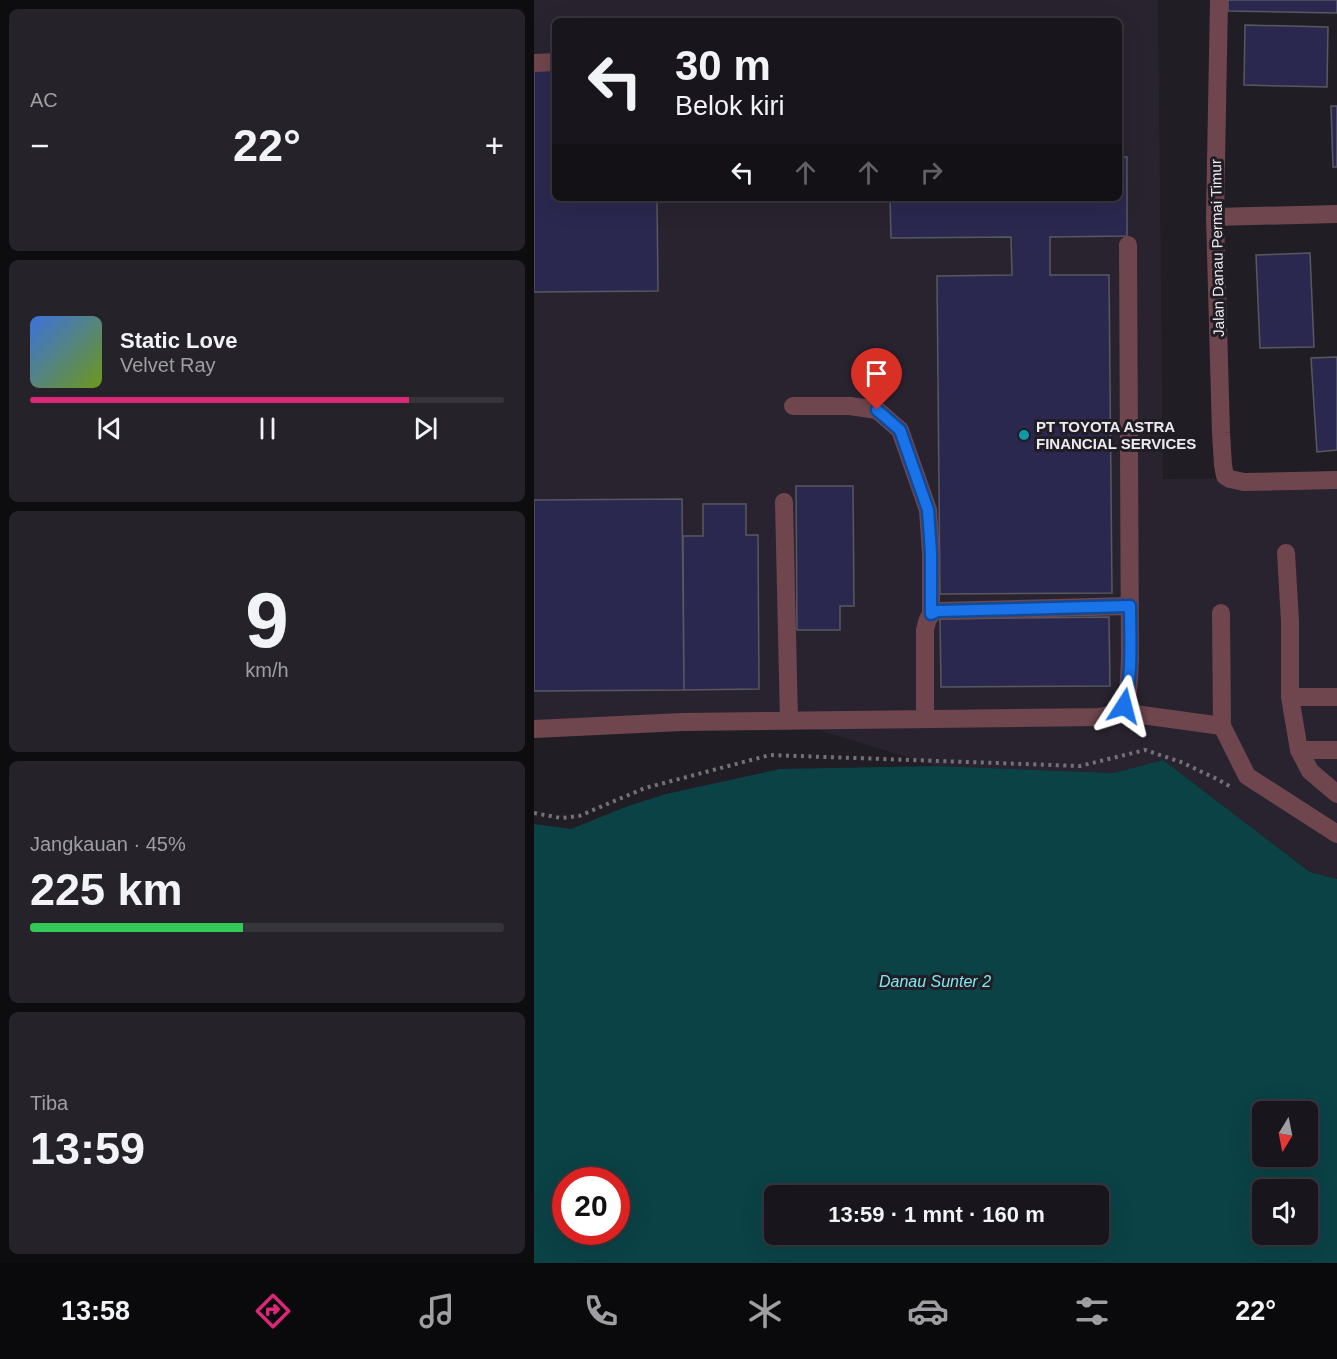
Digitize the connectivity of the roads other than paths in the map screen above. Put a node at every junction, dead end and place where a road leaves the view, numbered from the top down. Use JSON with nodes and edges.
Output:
{"nodes":[{"id":1,"x":1219,"y":0,"type":"edge"},
{"id":2,"x":552,"y":62,"type":"edge"},
{"id":3,"x":534,"y":63,"type":"edge"},
{"id":4,"x":1337,"y":214,"type":"edge"},
{"id":5,"x":1215,"y":217,"type":"junction"},
{"id":6,"x":1128,"y":245,"type":"dead end"},
{"id":7,"x":793,"y":406,"type":"dead end"},
{"id":8,"x":1337,"y":480,"type":"edge"},
{"id":9,"x":784,"y":502,"type":"dead end"},
{"id":10,"x":1286,"y":553,"type":"dead end"},
{"id":11,"x":1130,"y":606,"type":"junction"},
{"id":12,"x":1221,"y":613,"type":"dead end"},
{"id":13,"x":931,"y":614,"type":"junction"},
{"id":14,"x":1290,"y":697,"type":"junction"},
{"id":15,"x":1337,"y":697,"type":"edge"},
{"id":16,"x":1120,"y":712,"type":"junction"},
{"id":17,"x":925,"y":719,"type":"junction"},
{"id":18,"x":789,"y":721,"type":"junction"},
{"id":19,"x":1222,"y":726,"type":"junction"},
{"id":20,"x":534,"y":729,"type":"edge"},
{"id":21,"x":1299,"y":750,"type":"junction"},
{"id":22,"x":1337,"y":750,"type":"edge"},
{"id":23,"x":1337,"y":794,"type":"edge"},
{"id":24,"x":1337,"y":834,"type":"edge"}],
"edges":[{"from":1,"to":5,"type":"street","name":"Jalan Danau Permai Timur"},
{"from":2,"to":3,"type":"street"},
{"from":4,"to":5,"type":"street"},
{"from":5,"to":8,"type":"street","name":"Jalan Danau Permai Timur"},
{"from":6,"to":11,"type":"street"},
{"from":7,"to":13,"type":"street"},
{"from":9,"to":18,"type":"street"},
{"from":10,"to":14,"type":"street"},
{"from":11,"to":13,"type":"street"},
{"from":11,"to":16,"type":"street"},
{"from":12,"to":19,"type":"street"},
{"from":13,"to":17,"type":"street"},
{"from":14,"to":15,"type":"street"},
{"from":14,"to":21,"type":"street"},
{"from":16,"to":17,"type":"street"},
{"from":16,"to":19,"type":"street"},
{"from":17,"to":18,"type":"street"},
{"from":18,"to":20,"type":"street"},
{"from":19,"to":24,"type":"street"},
{"from":21,"to":22,"type":"street"},
{"from":21,"to":23,"type":"street"}]}
